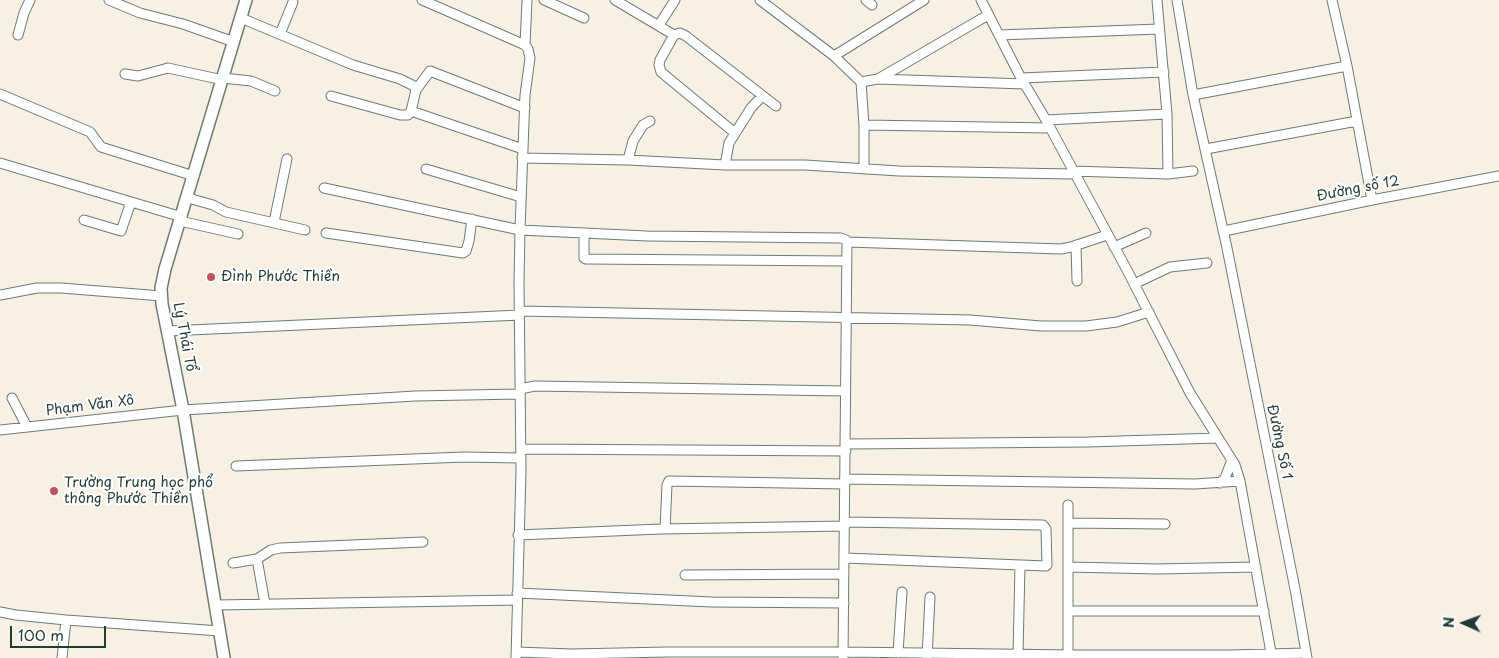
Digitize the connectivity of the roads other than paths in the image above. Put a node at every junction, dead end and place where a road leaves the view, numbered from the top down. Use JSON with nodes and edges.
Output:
{"nodes":[{"id":1,"x":30,"y":0,"type":"edge"},
{"id":2,"x":109,"y":0,"type":"edge"},
{"id":3,"x":246,"y":0,"type":"edge"},
{"id":4,"x":422,"y":0,"type":"edge"},
{"id":5,"x":527,"y":0,"type":"edge"},
{"id":6,"x":544,"y":0,"type":"edge"},
{"id":7,"x":615,"y":0,"type":"edge"},
{"id":8,"x":675,"y":0,"type":"edge"},
{"id":9,"x":760,"y":0,"type":"edge"},
{"id":10,"x":924,"y":0,"type":"edge"},
{"id":11,"x":981,"y":0,"type":"edge"},
{"id":12,"x":1156,"y":0,"type":"edge"},
{"id":13,"x":1177,"y":0,"type":"edge"},
{"id":14,"x":1332,"y":0,"type":"edge"},
{"id":15,"x":293,"y":2,"type":"dead end"},
{"id":16,"x":988,"y":15,"type":"junction"},
{"id":17,"x":241,"y":18,"type":"junction"},
{"id":18,"x":584,"y":18,"type":"dead end"},
{"id":19,"x":659,"y":25,"type":"junction"},
{"id":20,"x":1159,"y":29,"type":"junction"},
{"id":21,"x":280,"y":34,"type":"junction"},
{"id":22,"x":999,"y":34,"type":"junction"},
{"id":23,"x":18,"y":35,"type":"dead end"},
{"id":24,"x":674,"y":35,"type":"junction"},
{"id":25,"x":234,"y":42,"type":"junction"},
{"id":26,"x":525,"y":45,"type":"junction"},
{"id":27,"x":834,"y":56,"type":"junction"},
{"id":28,"x":1347,"y":66,"type":"junction"},
{"id":29,"x":1164,"y":72,"type":"junction"},
{"id":30,"x":125,"y":74,"type":"dead end"},
{"id":31,"x":223,"y":79,"type":"junction"},
{"id":32,"x":878,"y":79,"type":"junction"},
{"id":33,"x":1023,"y":81,"type":"junction"},
{"id":34,"x":861,"y":82,"type":"junction"},
{"id":35,"x":416,"y":90,"type":"junction"},
{"id":36,"x":275,"y":91,"type":"dead end"},
{"id":37,"x":0,"y":94,"type":"edge"},
{"id":38,"x":1193,"y":95,"type":"junction"},
{"id":39,"x":331,"y":96,"type":"dead end"},
{"id":40,"x":762,"y":96,"type":"junction"},
{"id":41,"x":776,"y":106,"type":"dead end"},
{"id":42,"x":525,"y":108,"type":"junction"},
{"id":43,"x":411,"y":111,"type":"junction"},
{"id":44,"x":1167,"y":114,"type":"junction"},
{"id":45,"x":650,"y":121,"type":"dead end"},
{"id":46,"x":1357,"y":121,"type":"junction"},
{"id":47,"x":1048,"y":124,"type":"junction"},
{"id":48,"x":864,"y":125,"type":"junction"},
{"id":49,"x":735,"y":133,"type":"junction"},
{"id":50,"x":1206,"y":150,"type":"junction"},
{"id":51,"x":522,"y":154,"type":"junction"},
{"id":52,"x":287,"y":159,"type":"dead end"},
{"id":53,"x":628,"y":160,"type":"junction"},
{"id":54,"x":0,"y":163,"type":"edge"},
{"id":55,"x":725,"y":165,"type":"junction"},
{"id":56,"x":426,"y":169,"type":"dead end"},
{"id":57,"x":864,"y":169,"type":"junction"},
{"id":58,"x":1192,"y":171,"type":"dead end"},
{"id":59,"x":1073,"y":172,"type":"junction"},
{"id":60,"x":1168,"y":174,"type":"junction"},
{"id":61,"x":194,"y":176,"type":"junction"},
{"id":62,"x":1499,"y":176,"type":"edge"},
{"id":63,"x":324,"y":188,"type":"dead end"},
{"id":64,"x":521,"y":197,"type":"junction"},
{"id":65,"x":188,"y":198,"type":"junction"},
{"id":66,"x":1372,"y":200,"type":"junction"},
{"id":67,"x":132,"y":202,"type":"junction"},
{"id":68,"x":181,"y":219,"type":"junction"},
{"id":69,"x":472,"y":219,"type":"junction"},
{"id":70,"x":84,"y":220,"type":"dead end"},
{"id":71,"x":274,"y":222,"type":"junction"},
{"id":72,"x":305,"y":230,"type":"dead end"},
{"id":73,"x":520,"y":230,"type":"junction"},
{"id":74,"x":1224,"y":231,"type":"junction"},
{"id":75,"x":326,"y":233,"type":"dead end"},
{"id":76,"x":584,"y":233,"type":"junction"},
{"id":77,"x":1146,"y":233,"type":"dead end"},
{"id":78,"x":238,"y":234,"type":"dead end"},
{"id":79,"x":1107,"y":235,"type":"junction"},
{"id":80,"x":847,"y":242,"type":"junction"},
{"id":81,"x":1076,"y":245,"type":"junction"},
{"id":82,"x":1114,"y":247,"type":"junction"},
{"id":83,"x":846,"y":261,"type":"junction"},
{"id":84,"x":1207,"y":263,"type":"dead end"},
{"id":85,"x":1077,"y":280,"type":"dead end"},
{"id":86,"x":1134,"y":284,"type":"junction"},
{"id":87,"x":0,"y":295,"type":"edge"},
{"id":88,"x":162,"y":296,"type":"junction"},
{"id":89,"x":1149,"y":312,"type":"junction"},
{"id":90,"x":520,"y":313,"type":"junction"},
{"id":91,"x":846,"y":318,"type":"junction"},
{"id":92,"x":168,"y":331,"type":"junction"},
{"id":93,"x":520,"y":391,"type":"junction"},
{"id":94,"x":845,"y":391,"type":"junction"},
{"id":95,"x":12,"y":398,"type":"dead end"},
{"id":96,"x":183,"y":410,"type":"junction"},
{"id":97,"x":27,"y":427,"type":"junction"},
{"id":98,"x":0,"y":430,"type":"edge"},
{"id":99,"x":1218,"y":438,"type":"junction"},
{"id":100,"x":846,"y":448,"type":"junction"},
{"id":101,"x":521,"y":454,"type":"junction"},
{"id":102,"x":1232,"y":460,"type":"junction"},
{"id":103,"x":236,"y":466,"type":"dead end"},
{"id":104,"x":845,"y":481,"type":"junction"},
{"id":105,"x":1240,"y":481,"type":"junction"},
{"id":106,"x":1220,"y":483,"type":"junction"},
{"id":107,"x":1068,"y":505,"type":"dead end"},
{"id":108,"x":1068,"y":523,"type":"junction"},
{"id":109,"x":845,"y":524,"type":"junction"},
{"id":110,"x":1165,"y":524,"type":"dead end"},
{"id":111,"x":665,"y":529,"type":"junction"},
{"id":112,"x":518,"y":535,"type":"junction"},
{"id":113,"x":423,"y":542,"type":"dead end"},
{"id":114,"x":844,"y":558,"type":"junction"},
{"id":115,"x":257,"y":559,"type":"junction"},
{"id":116,"x":233,"y":563,"type":"dead end"},
{"id":117,"x":1020,"y":565,"type":"junction"},
{"id":118,"x":1068,"y":567,"type":"junction"},
{"id":119,"x":1256,"y":567,"type":"junction"},
{"id":120,"x":844,"y":574,"type":"junction"},
{"id":121,"x":685,"y":575,"type":"dead end"},
{"id":122,"x":902,"y":592,"type":"dead end"},
{"id":123,"x":517,"y":597,"type":"junction"},
{"id":124,"x":930,"y":597,"type":"dead end"},
{"id":125,"x":844,"y":603,"type":"junction"},
{"id":126,"x":265,"y":604,"type":"junction"},
{"id":127,"x":216,"y":605,"type":"junction"},
{"id":128,"x":1068,"y":611,"type":"junction"},
{"id":129,"x":1264,"y":611,"type":"junction"},
{"id":130,"x":0,"y":612,"type":"edge"},
{"id":131,"x":66,"y":620,"type":"junction"},
{"id":132,"x":220,"y":631,"type":"junction"},
{"id":133,"x":898,"y":653,"type":"junction"},
{"id":134,"x":516,"y":655,"type":"edge"},
{"id":135,"x":667,"y":655,"type":"edge"},
{"id":136,"x":733,"y":655,"type":"edge"},
{"id":137,"x":798,"y":655,"type":"edge"},
{"id":138,"x":843,"y":655,"type":"edge"},
{"id":139,"x":1018,"y":655,"type":"junction"},
{"id":140,"x":572,"y":656,"type":"edge"},
{"id":141,"x":927,"y":656,"type":"edge"},
{"id":142,"x":1004,"y":656,"type":"edge"},
{"id":143,"x":1073,"y":656,"type":"edge"},
{"id":144,"x":1272,"y":656,"type":"edge"},
{"id":145,"x":1306,"y":656,"type":"edge"},
{"id":146,"x":62,"y":658,"type":"edge"},
{"id":147,"x":224,"y":658,"type":"edge"}],
"edges":[{"from":1,"to":23,"type":"street"},
{"from":2,"to":25,"type":"street"},
{"from":3,"to":17,"type":"main road","name":"Lý Thái Tổ"},
{"from":4,"to":26,"type":"street"},
{"from":5,"to":26,"type":"street"},
{"from":6,"to":18,"type":"street"},
{"from":7,"to":19,"type":"street"},
{"from":8,"to":19,"type":"street"},
{"from":9,"to":27,"type":"street"},
{"from":10,"to":27,"type":"street"},
{"from":11,"to":16,"type":"street"},
{"from":12,"to":20,"type":"street"},
{"from":13,"to":38,"type":"street","name":"Đường Số 1"},
{"from":14,"to":28,"type":"street"},
{"from":15,"to":21,"type":"street"},
{"from":16,"to":22,"type":"street"},
{"from":16,"to":32,"type":"street"},
{"from":17,"to":21,"type":"street"},
{"from":17,"to":25,"type":"main road","name":"Lý Thái Tổ"},
{"from":19,"to":24,"type":"street"},
{"from":20,"to":22,"type":"street"},
{"from":20,"to":29,"type":"street"},
{"from":21,"to":35,"type":"street"},
{"from":22,"to":33,"type":"street"},
{"from":24,"to":40,"type":"street"},
{"from":24,"to":49,"type":"street"},
{"from":25,"to":31,"type":"main road","name":"Lý Thái Tổ"},
{"from":26,"to":42,"type":"street"},
{"from":27,"to":34,"type":"street"},
{"from":28,"to":38,"type":"street"},
{"from":28,"to":46,"type":"street"},
{"from":29,"to":33,"type":"street"},
{"from":29,"to":44,"type":"street"},
{"from":30,"to":31,"type":"street"},
{"from":31,"to":36,"type":"street"},
{"from":31,"to":61,"type":"main road","name":"Lý Thái Tổ"},
{"from":32,"to":33,"type":"street"},
{"from":32,"to":34,"type":"street"},
{"from":33,"to":47,"type":"street"},
{"from":34,"to":48,"type":"street"},
{"from":35,"to":42,"type":"street"},
{"from":35,"to":43,"type":"street"},
{"from":37,"to":61,"type":"street"},
{"from":38,"to":50,"type":"street","name":"Đường Số 1"},
{"from":39,"to":43,"type":"street"},
{"from":40,"to":41,"type":"street"},
{"from":40,"to":49,"type":"street"},
{"from":42,"to":51,"type":"street"},
{"from":43,"to":51,"type":"street"},
{"from":44,"to":47,"type":"street"},
{"from":44,"to":60,"type":"street"},
{"from":45,"to":53,"type":"street"},
{"from":46,"to":50,"type":"street"},
{"from":46,"to":66,"type":"street"},
{"from":47,"to":48,"type":"street"},
{"from":47,"to":59,"type":"street"},
{"from":48,"to":57,"type":"street"},
{"from":49,"to":55,"type":"street"},
{"from":50,"to":74,"type":"street","name":"Đường Số 1"},
{"from":51,"to":53,"type":"street"},
{"from":51,"to":64,"type":"street"},
{"from":52,"to":71,"type":"street"},
{"from":53,"to":55,"type":"street"},
{"from":54,"to":67,"type":"street"},
{"from":55,"to":57,"type":"street"},
{"from":56,"to":64,"type":"street"},
{"from":57,"to":59,"type":"street"},
{"from":58,"to":60,"type":"street"},
{"from":59,"to":60,"type":"street"},
{"from":59,"to":79,"type":"street"},
{"from":61,"to":65,"type":"main road","name":"Lý Thái Tổ"},
{"from":62,"to":66,"type":"street","name":"Đường số 12"},
{"from":63,"to":69,"type":"street"},
{"from":64,"to":73,"type":"street"},
{"from":65,"to":68,"type":"main road","name":"Lý Thái Tổ"},
{"from":65,"to":71,"type":"street"},
{"from":66,"to":74,"type":"street","name":"Đường số 12"},
{"from":67,"to":68,"type":"street"},
{"from":67,"to":70,"type":"street"},
{"from":68,"to":78,"type":"street"},
{"from":68,"to":88,"type":"main road","name":"Lý Thái Tổ"},
{"from":69,"to":73,"type":"street"},
{"from":69,"to":75,"type":"street"},
{"from":71,"to":72,"type":"street"},
{"from":73,"to":76,"type":"street"},
{"from":73,"to":90,"type":"street"},
{"from":74,"to":145,"type":"street","name":"Đường Số 1"},
{"from":76,"to":80,"type":"street"},
{"from":76,"to":83,"type":"street"},
{"from":77,"to":82,"type":"street"},
{"from":79,"to":81,"type":"street"},
{"from":79,"to":82,"type":"street"},
{"from":80,"to":81,"type":"street"},
{"from":80,"to":83,"type":"street"},
{"from":81,"to":85,"type":"street"},
{"from":82,"to":86,"type":"street"},
{"from":83,"to":91,"type":"street"},
{"from":84,"to":86,"type":"street"},
{"from":86,"to":89,"type":"street"},
{"from":87,"to":88,"type":"street"},
{"from":88,"to":92,"type":"main road","name":"Lý Thái Tổ"},
{"from":89,"to":91,"type":"street"},
{"from":89,"to":99,"type":"street"},
{"from":90,"to":91,"type":"street"},
{"from":90,"to":92,"type":"street"},
{"from":90,"to":93,"type":"street"},
{"from":91,"to":94,"type":"street"},
{"from":92,"to":96,"type":"main road","name":"Lý Thái Tổ"},
{"from":93,"to":94,"type":"street","name":"Phạm Văn Xô"},
{"from":93,"to":96,"type":"street","name":"Phạm Văn Xô"},
{"from":93,"to":101,"type":"street"},
{"from":94,"to":100,"type":"street"},
{"from":95,"to":97,"type":"street"},
{"from":96,"to":97,"type":"street","name":"Phạm Văn Xô"},
{"from":96,"to":127,"type":"main road","name":"Lý Thái Tổ"},
{"from":97,"to":98,"type":"street","name":"Phạm Văn Xô"},
{"from":99,"to":100,"type":"street"},
{"from":99,"to":102,"type":"street"},
{"from":100,"to":101,"type":"street"},
{"from":100,"to":104,"type":"street"},
{"from":101,"to":103,"type":"street"},
{"from":101,"to":112,"type":"street"},
{"from":102,"to":105,"type":"street"},
{"from":102,"to":106,"type":"street"},
{"from":104,"to":106,"type":"street"},
{"from":104,"to":109,"type":"street"},
{"from":104,"to":111,"type":"street"},
{"from":105,"to":106,"type":"street"},
{"from":105,"to":119,"type":"street"},
{"from":107,"to":108,"type":"street"},
{"from":108,"to":110,"type":"street"},
{"from":108,"to":118,"type":"street"},
{"from":109,"to":111,"type":"street"},
{"from":109,"to":114,"type":"street"},
{"from":109,"to":117,"type":"street"},
{"from":111,"to":112,"type":"street"},
{"from":112,"to":123,"type":"street"},
{"from":113,"to":115,"type":"street"},
{"from":114,"to":117,"type":"street"},
{"from":114,"to":120,"type":"street"},
{"from":115,"to":116,"type":"street"},
{"from":115,"to":126,"type":"street"},
{"from":117,"to":139,"type":"street"},
{"from":118,"to":119,"type":"street"},
{"from":118,"to":128,"type":"street"},
{"from":119,"to":129,"type":"street"},
{"from":120,"to":121,"type":"street"},
{"from":120,"to":125,"type":"street"},
{"from":122,"to":133,"type":"street"},
{"from":123,"to":125,"type":"street"},
{"from":123,"to":126,"type":"street"},
{"from":123,"to":134,"type":"street"},
{"from":124,"to":141,"type":"street"},
{"from":125,"to":138,"type":"street"},
{"from":126,"to":127,"type":"street"},
{"from":127,"to":132,"type":"main road","name":"Lý Thái Tổ"},
{"from":128,"to":129,"type":"street"},
{"from":128,"to":143,"type":"street"},
{"from":129,"to":144,"type":"street"},
{"from":130,"to":131,"type":"street"},
{"from":131,"to":132,"type":"street"},
{"from":131,"to":146,"type":"street"},
{"from":132,"to":147,"type":"main road","name":"Lý Thái Tổ"},
{"from":133,"to":138,"type":"street"},
{"from":133,"to":141,"type":"street"},
{"from":134,"to":140,"type":"street"},
{"from":135,"to":136,"type":"street"},
{"from":135,"to":140,"type":"street"},
{"from":136,"to":137,"type":"street"},
{"from":137,"to":138,"type":"street"},
{"from":139,"to":142,"type":"street"},
{"from":139,"to":143,"type":"street"},
{"from":141,"to":142,"type":"street"},
{"from":143,"to":144,"type":"street"},
{"from":144,"to":145,"type":"street"}]}
